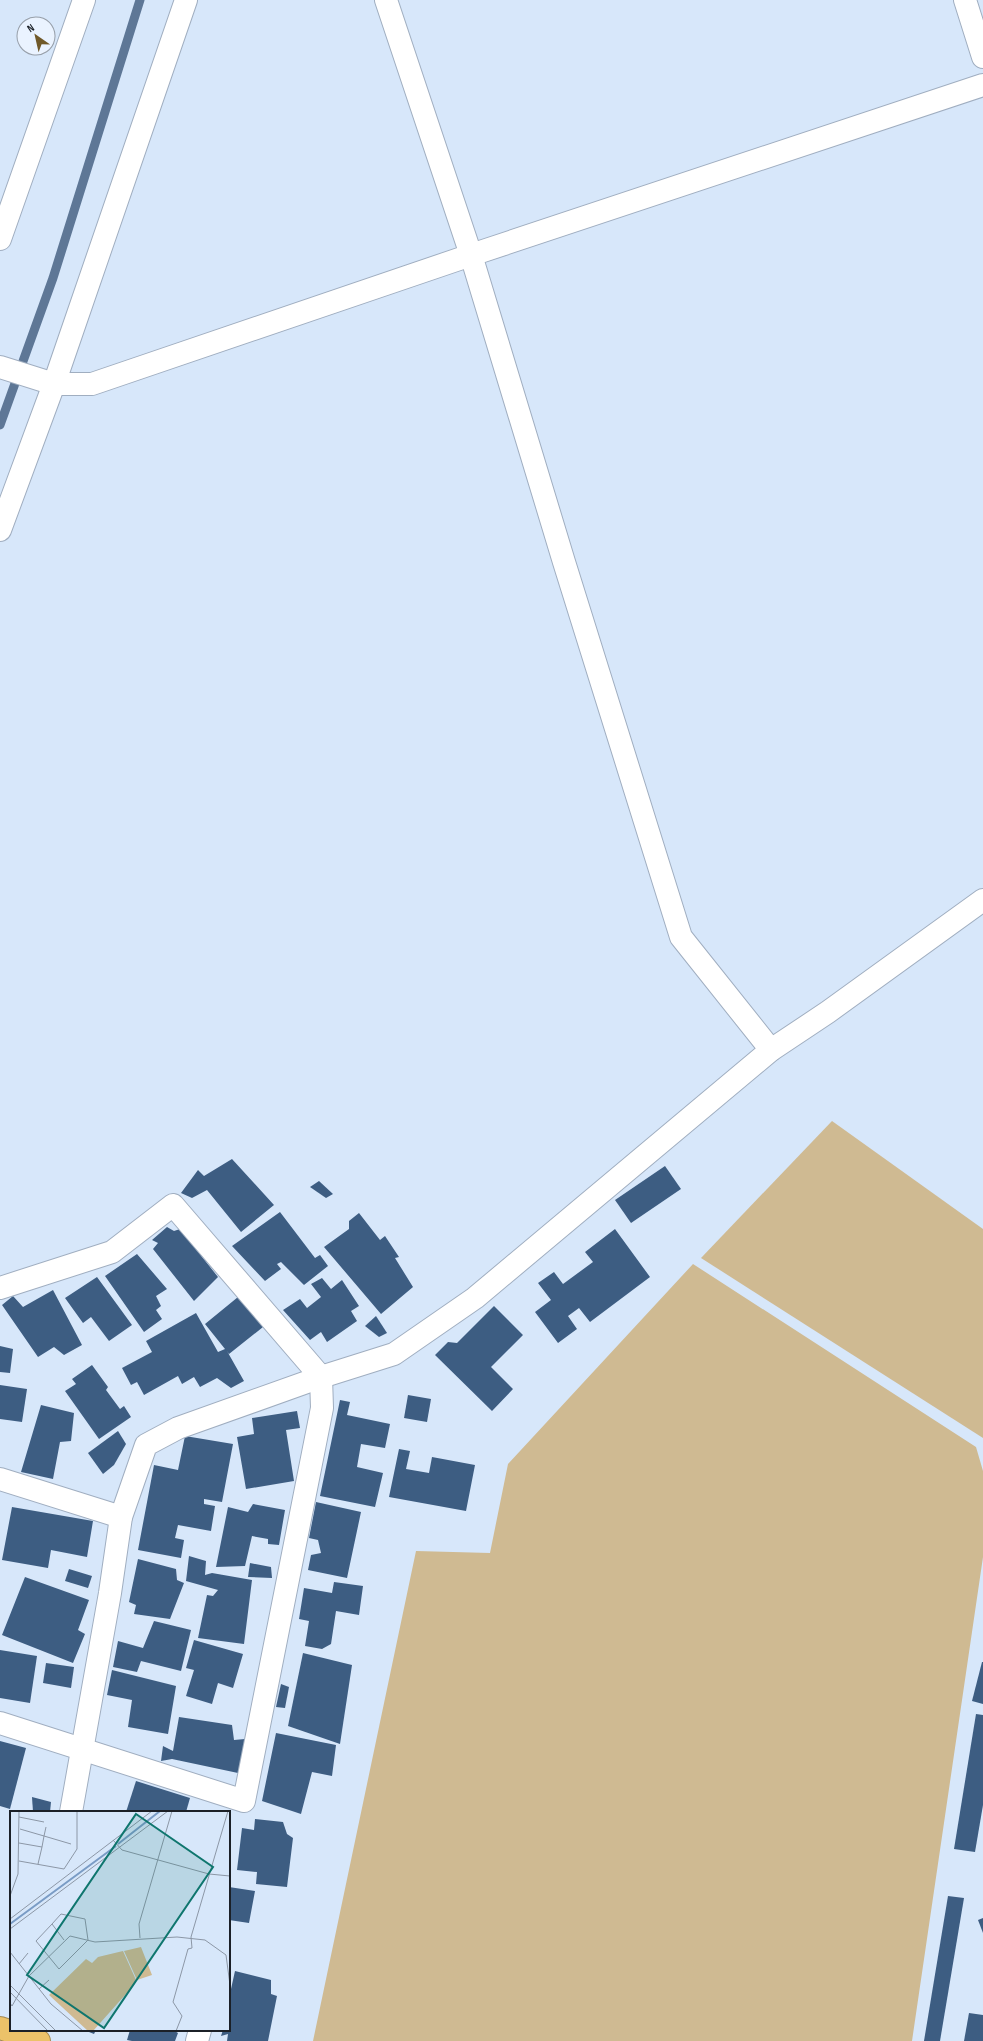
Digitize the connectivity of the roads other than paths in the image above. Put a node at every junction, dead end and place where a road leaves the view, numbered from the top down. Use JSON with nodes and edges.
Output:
{"nodes":[{"id":1,"x":84,"y":0,"type":"edge"},
{"id":2,"x":186,"y":0,"type":"edge"},
{"id":3,"x":386,"y":0,"type":"edge"},
{"id":4,"x":965,"y":0,"type":"edge"},
{"id":5,"x":983,"y":57,"type":"edge"},
{"id":6,"x":983,"y":85,"type":"edge"},
{"id":7,"x":0,"y":239,"type":"edge"},
{"id":8,"x":472,"y":255,"type":"junction"},
{"id":9,"x":0,"y":367,"type":"edge"},
{"id":10,"x":54,"y":384,"type":"junction"},
{"id":11,"x":0,"y":530,"type":"edge"},
{"id":12,"x":983,"y":900,"type":"edge"},
{"id":13,"x":771,"y":1050,"type":"junction"},
{"id":14,"x":0,"y":1288,"type":"edge"},
{"id":15,"x":321,"y":1377,"type":"junction"},
{"id":16,"x":0,"y":1479,"type":"edge"},
{"id":17,"x":121,"y":1517,"type":"junction"},
{"id":18,"x":0,"y":1723,"type":"edge"},
{"id":19,"x":82,"y":1750,"type":"junction"},
{"id":20,"x":72,"y":1811,"type":"edge"},
{"id":21,"x":0,"y":2028,"type":"edge"},
{"id":22,"x":200,"y":2031,"type":"edge"},
{"id":23,"x":30,"y":2037,"type":"edge"},
{"id":24,"x":197,"y":2041,"type":"edge"}],
"edges":[{"from":1,"to":7,"type":"street"},
{"from":2,"to":10,"type":"street"},
{"from":3,"to":8,"type":"street"},
{"from":4,"to":5,"type":"street"},
{"from":6,"to":8,"type":"street"},
{"from":8,"to":10,"type":"street"},
{"from":8,"to":13,"type":"street"},
{"from":9,"to":10,"type":"street"},
{"from":10,"to":11,"type":"street"},
{"from":12,"to":13,"type":"street"},
{"from":13,"to":15,"type":"street"},
{"from":14,"to":15,"type":"street"},
{"from":15,"to":17,"type":"street"},
{"from":15,"to":19,"type":"street"},
{"from":16,"to":17,"type":"street"},
{"from":17,"to":19,"type":"street"},
{"from":18,"to":19,"type":"street"},
{"from":19,"to":20,"type":"street"},
{"from":21,"to":23,"type":"highway"},
{"from":22,"to":24,"type":"street"}]}
